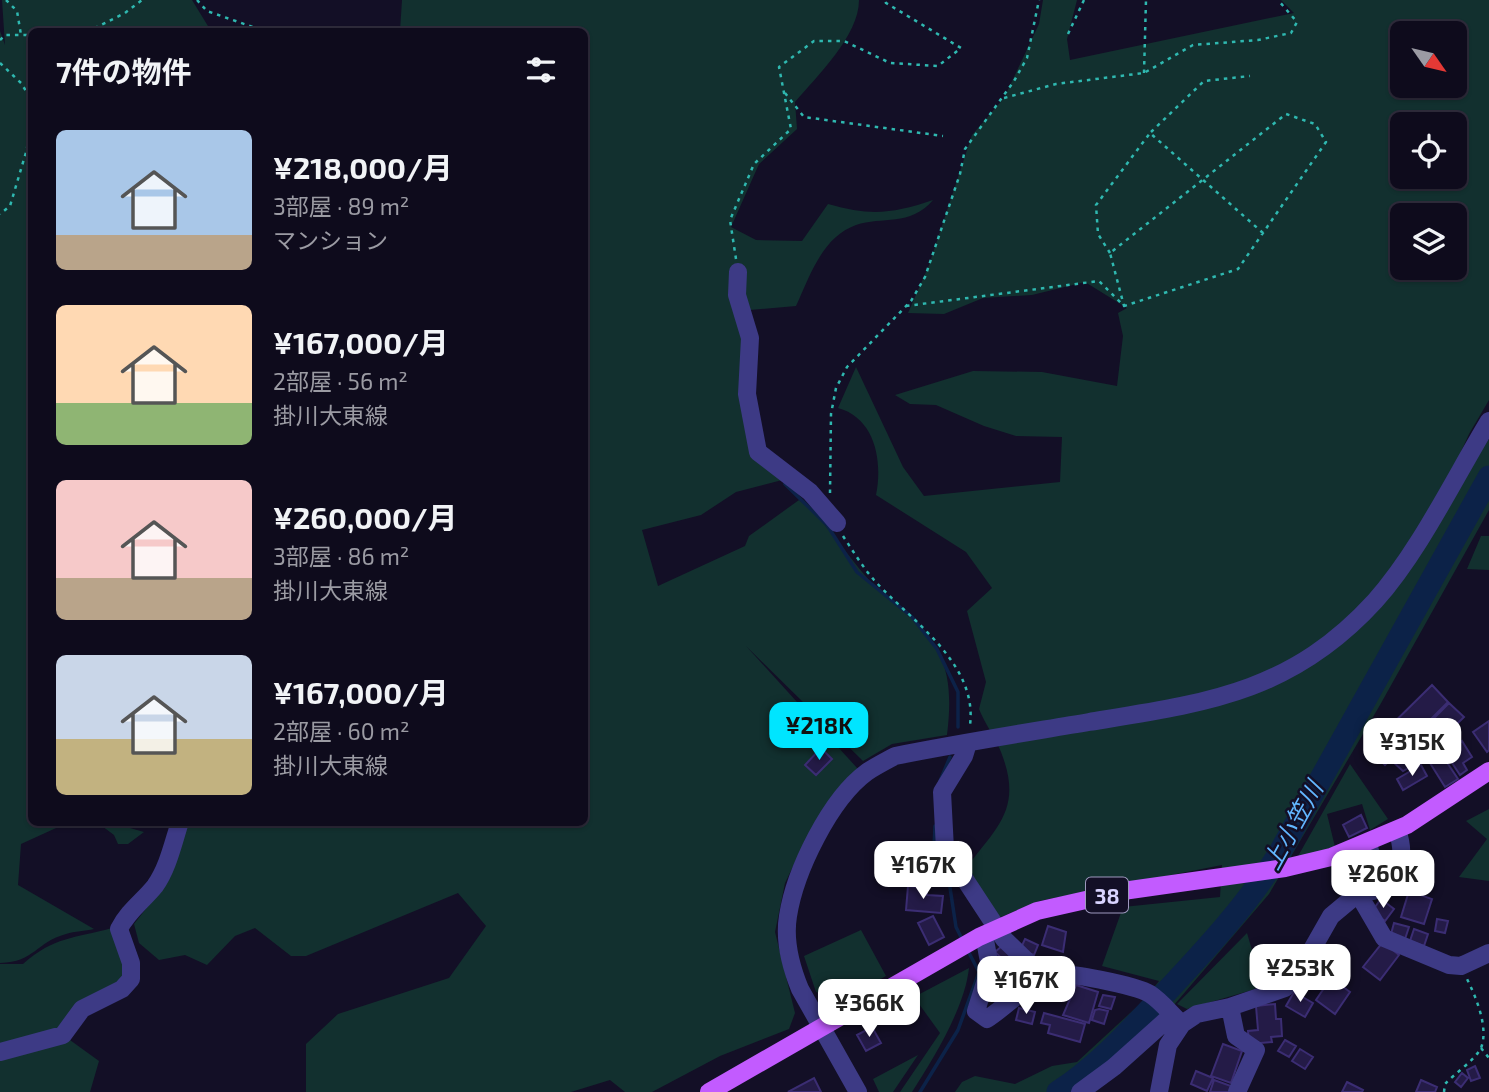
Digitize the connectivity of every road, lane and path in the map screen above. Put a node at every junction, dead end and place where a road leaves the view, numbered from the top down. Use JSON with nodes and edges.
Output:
{"nodes":[{"id":1,"x":6,"y":0,"type":"edge"},
{"id":2,"x":142,"y":0,"type":"edge"},
{"id":3,"x":197,"y":0,"type":"edge"},
{"id":4,"x":885,"y":0,"type":"edge"},
{"id":5,"x":1039,"y":0,"type":"edge"},
{"id":6,"x":1084,"y":0,"type":"edge"},
{"id":7,"x":1146,"y":0,"type":"edge"},
{"id":8,"x":1278,"y":0,"type":"edge"},
{"id":9,"x":95,"y":28,"type":"edge"},
{"id":10,"x":256,"y":28,"type":"edge"},
{"id":11,"x":1068,"y":34,"type":"dead end"},
{"id":12,"x":21,"y":35,"type":"junction"},
{"id":13,"x":28,"y":35,"type":"edge"},
{"id":14,"x":0,"y":40,"type":"edge"},
{"id":15,"x":0,"y":63,"type":"edge"},
{"id":16,"x":1144,"y":74,"type":"junction"},
{"id":17,"x":1250,"y":76,"type":"dead end"},
{"id":18,"x":784,"y":93,"type":"junction"},
{"id":19,"x":28,"y":96,"type":"edge"},
{"id":20,"x":1002,"y":98,"type":"junction"},
{"id":21,"x":1150,"y":133,"type":"junction"},
{"id":22,"x":28,"y":136,"type":"edge"},
{"id":23,"x":943,"y":136,"type":"dead end"},
{"id":24,"x":1203,"y":182,"type":"junction"},
{"id":25,"x":0,"y":214,"type":"edge"},
{"id":26,"x":1263,"y":233,"type":"junction"},
{"id":27,"x":1110,"y":253,"type":"junction"},
{"id":28,"x":738,"y":272,"type":"joint"},
{"id":29,"x":906,"y":306,"type":"junction"},
{"id":30,"x":1124,"y":306,"type":"junction"},
{"id":31,"x":1489,"y":421,"type":"edge"},
{"id":32,"x":830,"y":497,"type":"dead end"},
{"id":33,"x":837,"y":523,"type":"joint"},
{"id":34,"x":968,"y":743,"type":"junction"},
{"id":35,"x":1489,"y":771,"type":"edge"},
{"id":36,"x":179,"y":826,"type":"edge"},
{"id":37,"x":1397,"y":830,"type":"junction"},
{"id":38,"x":1368,"y":844,"type":"junction"},
{"id":39,"x":1363,"y":892,"type":"junction"},
{"id":40,"x":987,"y":933,"type":"junction"},
{"id":41,"x":1489,"y":953,"type":"edge"},
{"id":42,"x":1461,"y":967,"type":"junction"},
{"id":43,"x":1050,"y":975,"type":"junction"},
{"id":44,"x":1230,"y":1007,"type":"junction"},
{"id":45,"x":1174,"y":1017,"type":"junction"},
{"id":46,"x":822,"y":1028,"type":"junction"},
{"id":47,"x":1481,"y":1048,"type":"junction"},
{"id":48,"x":0,"y":1052,"type":"edge"},
{"id":49,"x":1489,"y":1058,"type":"edge"},
{"id":50,"x":709,"y":1092,"type":"edge"},
{"id":51,"x":858,"y":1092,"type":"edge"},
{"id":52,"x":1080,"y":1092,"type":"edge"},
{"id":53,"x":1159,"y":1092,"type":"edge"},
{"id":54,"x":1237,"y":1092,"type":"edge"},
{"id":55,"x":1444,"y":1092,"type":"edge"}],
"edges":[{"from":1,"to":12,"type":"path"},
{"from":2,"to":9,"type":"path"},
{"from":3,"to":10,"type":"path"},
{"from":4,"to":18,"type":"path"},
{"from":5,"to":20,"type":"path"},
{"from":6,"to":11,"type":"path"},
{"from":7,"to":16,"type":"path"},
{"from":8,"to":16,"type":"path"},
{"from":12,"to":13,"type":"path"},
{"from":12,"to":14,"type":"path"},
{"from":15,"to":19,"type":"path"},
{"from":16,"to":20,"type":"path"},
{"from":17,"to":21,"type":"path"},
{"from":18,"to":23,"type":"path"},
{"from":18,"to":28,"type":"path"},
{"from":20,"to":29,"type":"path"},
{"from":21,"to":24,"type":"path"},
{"from":21,"to":27,"type":"path"},
{"from":22,"to":25,"type":"path"},
{"from":24,"to":26,"type":"path"},
{"from":24,"to":26,"type":"path"},
{"from":24,"to":27,"type":"path"},
{"from":26,"to":30,"type":"path"},
{"from":27,"to":30,"type":"path"},
{"from":28,"to":33,"type":"street"},
{"from":29,"to":30,"type":"path"},
{"from":29,"to":32,"type":"path"},
{"from":31,"to":34,"type":"street"},
{"from":33,"to":34,"type":"path"},
{"from":34,"to":40,"type":"street"},
{"from":34,"to":46,"type":"street"},
{"from":35,"to":37,"type":"main road","number":"38"},
{"from":36,"to":48,"type":"street"},
{"from":37,"to":38,"type":"main road","number":"38"},
{"from":37,"to":39,"type":"street"},
{"from":38,"to":39,"type":"street"},
{"from":38,"to":40,"type":"main road","number":"38"},
{"from":39,"to":42,"type":"street"},
{"from":39,"to":44,"type":"street"},
{"from":40,"to":43,"type":"street"},
{"from":40,"to":43,"type":"street"},
{"from":40,"to":46,"type":"main road","number":"38"},
{"from":41,"to":42,"type":"street"},
{"from":42,"to":47,"type":"path"},
{"from":43,"to":45,"type":"street"},
{"from":44,"to":45,"type":"street"},
{"from":44,"to":54,"type":"street"},
{"from":45,"to":52,"type":"street"},
{"from":45,"to":53,"type":"street"},
{"from":46,"to":50,"type":"main road","number":"38"},
{"from":46,"to":51,"type":"street"},
{"from":47,"to":49,"type":"path"},
{"from":47,"to":55,"type":"path"}]}
